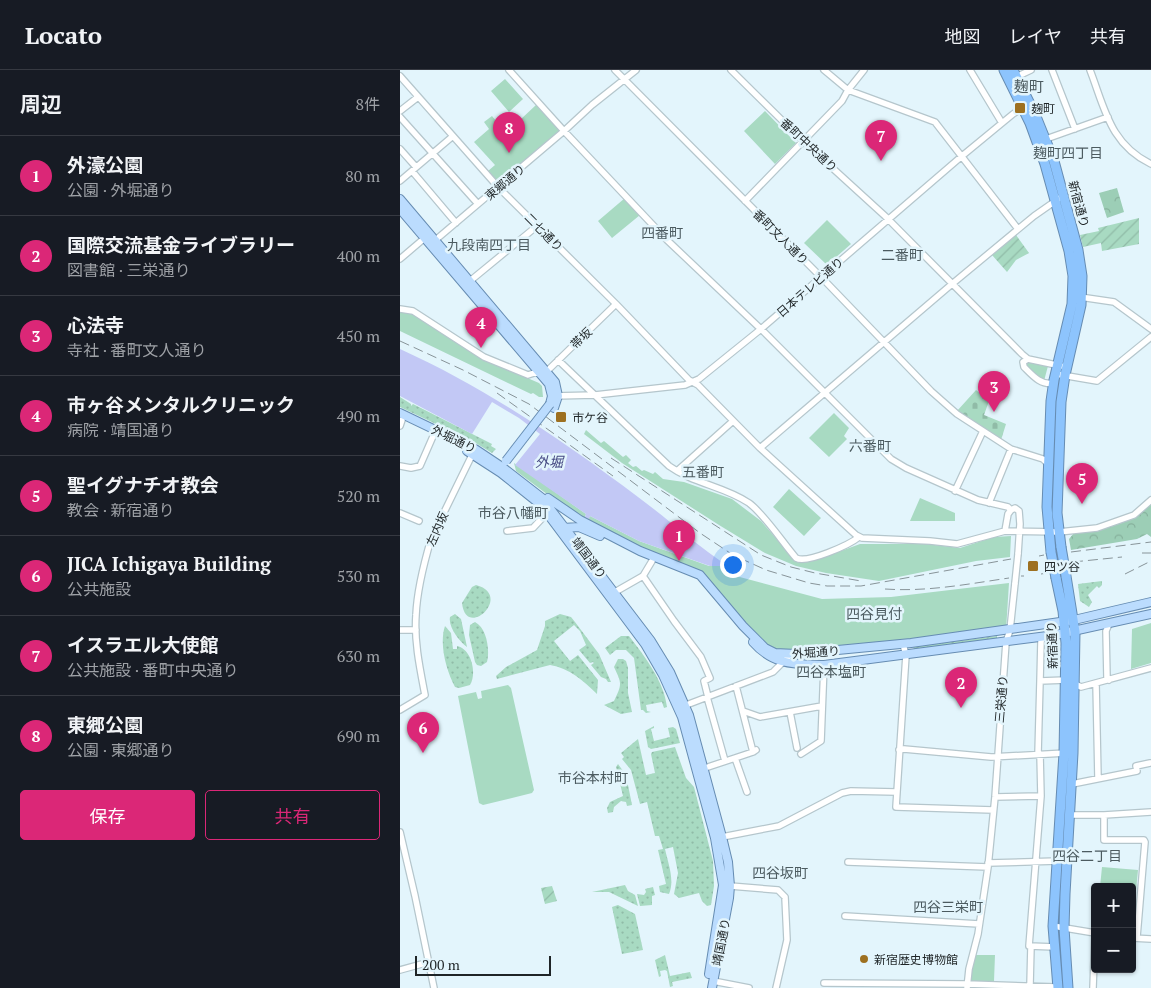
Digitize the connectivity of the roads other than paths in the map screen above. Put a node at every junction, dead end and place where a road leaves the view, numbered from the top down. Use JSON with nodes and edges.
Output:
{"nodes":[{"id":1,"x":509,"y":70,"type":"edge"},
{"id":2,"x":615,"y":70,"type":"edge"},
{"id":3,"x":636,"y":70,"type":"edge"},
{"id":4,"x":731,"y":70,"type":"edge"},
{"id":5,"x":824,"y":70,"type":"edge"},
{"id":6,"x":864,"y":70,"type":"edge"},
{"id":7,"x":970,"y":70,"type":"edge"},
{"id":8,"x":1004,"y":70,"type":"edge"},
{"id":9,"x":1031,"y":70,"type":"edge"},
{"id":10,"x":1052,"y":70,"type":"edge"},
{"id":11,"x":1090,"y":70,"type":"edge"},
{"id":12,"x":400,"y":76,"type":"edge"},
{"id":13,"x":1013,"y":76,"type":"edge"},
{"id":14,"x":624,"y":80,"type":"junction"},
{"id":15,"x":848,"y":90,"type":"junction"},
{"id":16,"x":418,"y":97,"type":"junction"},
{"id":17,"x":1027,"y":106,"type":"junction"},
{"id":18,"x":400,"y":111,"type":"edge"},
{"id":19,"x":400,"y":117,"type":"edge"},
{"id":20,"x":1108,"y":117,"type":"junction"},
{"id":21,"x":1002,"y":123,"type":"junction"},
{"id":22,"x":1075,"y":129,"type":"junction"},
{"id":23,"x":564,"y":131,"type":"junction"},
{"id":24,"x":453,"y":136,"type":"junction"},
{"id":25,"x":1046,"y":139,"type":"junction"},
{"id":26,"x":803,"y":141,"type":"junction"},
{"id":27,"x":400,"y":149,"type":"edge"},
{"id":28,"x":432,"y":153,"type":"junction"},
{"id":29,"x":962,"y":156,"type":"junction"},
{"id":30,"x":1151,"y":164,"type":"edge"},
{"id":31,"x":414,"y":169,"type":"junction"},
{"id":32,"x":400,"y":181,"type":"edge"},
{"id":33,"x":498,"y":187,"type":"junction"},
{"id":34,"x":1064,"y":195,"type":"junction"},
{"id":35,"x":400,"y":199,"type":"edge"},
{"id":36,"x":745,"y":201,"type":"junction"},
{"id":37,"x":1056,"y":201,"type":"junction"},
{"id":38,"x":478,"y":204,"type":"junction"},
{"id":39,"x":400,"y":209,"type":"edge"},
{"id":40,"x":888,"y":219,"type":"junction"},
{"id":41,"x":456,"y":223,"type":"junction"},
{"id":42,"x":537,"y":226,"type":"junction"},
{"id":43,"x":1018,"y":229,"type":"junction"},
{"id":44,"x":430,"y":239,"type":"junction"},
{"id":45,"x":400,"y":259,"type":"edge"},
{"id":46,"x":821,"y":276,"type":"junction"},
{"id":47,"x":470,"y":281,"type":"junction"},
{"id":48,"x":952,"y":284,"type":"junction"},
{"id":49,"x":1078,"y":298,"type":"junction"},
{"id":50,"x":616,"y":304,"type":"junction"},
{"id":51,"x":400,"y":309,"type":"edge"},
{"id":52,"x":761,"y":329,"type":"junction"},
{"id":53,"x":1151,"y":329,"type":"edge"},
{"id":54,"x":1151,"y":337,"type":"edge"},
{"id":55,"x":884,"y":342,"type":"junction"},
{"id":56,"x":1028,"y":359,"type":"junction"},
{"id":57,"x":558,"y":360,"type":"junction"},
{"id":58,"x":1060,"y":373,"type":"junction"},
{"id":59,"x":544,"y":374,"type":"junction"},
{"id":60,"x":694,"y":383,"type":"junction"},
{"id":61,"x":824,"y":393,"type":"junction"},
{"id":62,"x":595,"y":395,"type":"junction"},
{"id":63,"x":553,"y":401,"type":"junction"},
{"id":64,"x":401,"y":419,"type":"edge"},
{"id":65,"x":733,"y":420,"type":"junction"},
{"id":66,"x":983,"y":431,"type":"junction"},
{"id":67,"x":434,"y":434,"type":"junction"},
{"id":68,"x":760,"y":448,"type":"junction"},
{"id":69,"x":1011,"y":449,"type":"junction"},
{"id":70,"x":474,"y":451,"type":"junction"},
{"id":71,"x":1048,"y":465,"type":"junction"},
{"id":72,"x":400,"y":466,"type":"edge"},
{"id":73,"x":505,"y":467,"type":"junction"},
{"id":74,"x":677,"y":471,"type":"junction"},
{"id":75,"x":533,"y":490,"type":"junction"},
{"id":76,"x":956,"y":491,"type":"junction"},
{"id":77,"x":1151,"y":500,"type":"edge"},
{"id":78,"x":989,"y":503,"type":"junction"},
{"id":79,"x":1011,"y":510,"type":"junction"},
{"id":80,"x":400,"y":513,"type":"edge"},
{"id":81,"x":547,"y":513,"type":"junction"},
{"id":82,"x":419,"y":521,"type":"dead end"},
{"id":83,"x":556,"y":526,"type":"junction"},
{"id":84,"x":566,"y":528,"type":"junction"},
{"id":85,"x":1020,"y":530,"type":"junction"},
{"id":86,"x":507,"y":531,"type":"dead end"},
{"id":87,"x":1005,"y":531,"type":"junction"},
{"id":88,"x":1037,"y":531,"type":"junction"},
{"id":89,"x":1048,"y":531,"type":"junction"},
{"id":90,"x":1059,"y":532,"type":"junction"},
{"id":91,"x":859,"y":537,"type":"junction"},
{"id":92,"x":1019,"y":541,"type":"junction"},
{"id":93,"x":652,"y":561,"type":"junction"},
{"id":94,"x":643,"y":576,"type":"junction"},
{"id":95,"x":615,"y":592,"type":"junction"},
{"id":96,"x":1151,"y":602,"type":"edge"},
{"id":97,"x":1151,"y":614,"type":"edge"},
{"id":98,"x":1074,"y":620,"type":"junction"},
{"id":99,"x":1064,"y":622,"type":"junction"},
{"id":100,"x":1109,"y":624,"type":"junction"},
{"id":101,"x":400,"y":630,"type":"edge"},
{"id":102,"x":416,"y":630,"type":"junction"},
{"id":103,"x":1010,"y":630,"type":"junction"},
{"id":104,"x":1075,"y":632,"type":"junction"},
{"id":105,"x":1065,"y":633,"type":"junction"},
{"id":106,"x":1044,"y":636,"type":"junction"},
{"id":107,"x":1006,"y":642,"type":"junction"},
{"id":108,"x":903,"y":644,"type":"junction"},
{"id":109,"x":791,"y":654,"type":"junction"},
{"id":110,"x":906,"y":655,"type":"junction"},
{"id":111,"x":784,"y":662,"type":"junction"},
{"id":112,"x":824,"y":665,"type":"junction"},
{"id":113,"x":1151,"y":668,"type":"edge"},
{"id":114,"x":1066,"y":680,"type":"junction"},
{"id":115,"x":1109,"y":680,"type":"junction"},
{"id":116,"x":1040,"y":681,"type":"junction"},
{"id":117,"x":1096,"y":683,"type":"junction"},
{"id":118,"x":1075,"y":684,"type":"junction"},
{"id":119,"x":736,"y":686,"type":"junction"},
{"id":120,"x":708,"y":697,"type":"junction"},
{"id":121,"x":822,"y":706,"type":"junction"},
{"id":122,"x":682,"y":707,"type":"junction"},
{"id":123,"x":400,"y":710,"type":"edge"},
{"id":124,"x":743,"y":711,"type":"junction"},
{"id":125,"x":790,"y":712,"type":"junction"},
{"id":126,"x":899,"y":750,"type":"junction"},
{"id":127,"x":1069,"y":753,"type":"junction"},
{"id":128,"x":1039,"y":754,"type":"junction"},
{"id":129,"x":997,"y":757,"type":"junction"},
{"id":130,"x":735,"y":758,"type":"junction"},
{"id":131,"x":725,"y":761,"type":"junction"},
{"id":132,"x":1150,"y":763,"type":"edge"},
{"id":133,"x":704,"y":768,"type":"junction"},
{"id":134,"x":1098,"y":778,"type":"junction"},
{"id":135,"x":1072,"y":784,"type":"junction"},
{"id":136,"x":747,"y":792,"type":"dead end"},
{"id":137,"x":896,"y":792,"type":"junction"},
{"id":138,"x":1041,"y":796,"type":"junction"},
{"id":139,"x":995,"y":797,"type":"junction"},
{"id":140,"x":993,"y":810,"type":"junction"},
{"id":141,"x":1151,"y":812,"type":"edge"},
{"id":142,"x":1070,"y":815,"type":"junction"},
{"id":143,"x":1104,"y":815,"type":"junction"},
{"id":144,"x":400,"y":832,"type":"edge"},
{"id":145,"x":722,"y":836,"type":"junction"},
{"id":146,"x":1058,"y":861,"type":"junction"},
{"id":147,"x":848,"y":862,"type":"dead end"},
{"id":148,"x":1035,"y":862,"type":"junction"},
{"id":149,"x":403,"y":864,"type":"edge"},
{"id":150,"x":988,"y":865,"type":"junction"},
{"id":151,"x":730,"y":886,"type":"junction"},
{"id":152,"x":845,"y":916,"type":"dead end"},
{"id":153,"x":979,"y":924,"type":"junction"},
{"id":154,"x":1053,"y":926,"type":"junction"},
{"id":155,"x":1064,"y":928,"type":"junction"},
{"id":156,"x":1136,"y":928,"type":"edge"},
{"id":157,"x":1091,"y":932,"type":"edge"},
{"id":158,"x":1136,"y":938,"type":"edge"},
{"id":159,"x":1151,"y":939,"type":"edge"},
{"id":160,"x":1031,"y":946,"type":"junction"},
{"id":161,"x":1055,"y":948,"type":"junction"},
{"id":162,"x":429,"y":962,"type":"junction"},
{"id":163,"x":400,"y":970,"type":"edge"},
{"id":164,"x":1094,"y":973,"type":"edge"},
{"id":165,"x":824,"y":983,"type":"dead end"},
{"id":166,"x":713,"y":985,"type":"edge"},
{"id":167,"x":1030,"y":985,"type":"junction"},
{"id":168,"x":967,"y":986,"type":"edge"},
{"id":169,"x":434,"y":988,"type":"edge"},
{"id":170,"x":707,"y":988,"type":"edge"},
{"id":171,"x":749,"y":988,"type":"edge"},
{"id":172,"x":776,"y":988,"type":"edge"},
{"id":173,"x":1058,"y":988,"type":"edge"},
{"id":174,"x":1068,"y":988,"type":"edge"},
{"id":175,"x":1093,"y":988,"type":"edge"}],
"edges":[{"from":1,"to":23,"type":"street"},
{"from":2,"to":14,"type":"street","name":"番町文人通り"},
{"from":3,"to":14,"type":"street","name":"東郷通り"},
{"from":4,"to":26,"type":"street","name":"番町中央通り"},
{"from":5,"to":15,"type":"street"},
{"from":6,"to":15,"type":"street"},
{"from":7,"to":21,"type":"street"},
{"from":8,"to":13,"type":"highway","name":"新宿通り"},
{"from":9,"to":13,"type":"street"},
{"from":10,"to":22,"type":"street"},
{"from":11,"to":20,"type":"street"},
{"from":12,"to":16,"type":"street","name":"二七通り"},
{"from":13,"to":17,"type":"highway","name":"新宿通り"},
{"from":14,"to":23,"type":"street","name":"東郷通り"},
{"from":14,"to":36,"type":"street","name":"番町文人通り"},
{"from":15,"to":26,"type":"street"},
{"from":15,"to":29,"type":"street"},
{"from":16,"to":18,"type":"street"},
{"from":16,"to":24,"type":"street","name":"二七通り"},
{"from":17,"to":21,"type":"street","name":"日本テレビ通り"},
{"from":17,"to":25,"type":"highway","name":"新宿通り"},
{"from":17,"to":37,"type":"highway","name":"新宿通り"},
{"from":19,"to":28,"type":"street"},
{"from":20,"to":22,"type":"street"},
{"from":20,"to":30,"type":"street"},
{"from":21,"to":29,"type":"street","name":"日本テレビ通り"},
{"from":22,"to":25,"type":"street"},
{"from":23,"to":33,"type":"street","name":"東郷通り"},
{"from":23,"to":52,"type":"street"},
{"from":24,"to":28,"type":"street"},
{"from":24,"to":33,"type":"street","name":"二七通り"},
{"from":25,"to":34,"type":"highway","name":"新宿通り"},
{"from":26,"to":36,"type":"street"},
{"from":26,"to":40,"type":"street","name":"番町中央通り"},
{"from":27,"to":31,"type":"street"},
{"from":28,"to":31,"type":"street"},
{"from":28,"to":38,"type":"street"},
{"from":29,"to":40,"type":"street","name":"日本テレビ通り"},
{"from":29,"to":43,"type":"street"},
{"from":31,"to":32,"type":"street"},
{"from":31,"to":41,"type":"street"},
{"from":33,"to":38,"type":"street","name":"東郷通り"},
{"from":33,"to":42,"type":"street","name":"二七通り"},
{"from":34,"to":37,"type":"street"},
{"from":34,"to":49,"type":"highway","name":"新宿通り"},
{"from":35,"to":44,"type":"main road"},
{"from":36,"to":46,"type":"street","name":"番町文人通り"},
{"from":37,"to":43,"type":"street"},
{"from":37,"to":49,"type":"highway","name":"新宿通り"},
{"from":38,"to":41,"type":"street","name":"東郷通り"},
{"from":39,"to":44,"type":"main road"},
{"from":40,"to":46,"type":"street","name":"日本テレビ通り"},
{"from":40,"to":48,"type":"street","name":"番町中央通り"},
{"from":41,"to":44,"type":"street","name":"東郷通り"},
{"from":42,"to":47,"type":"street"},
{"from":42,"to":50,"type":"street","name":"二七通り"},
{"from":43,"to":48,"type":"street"},
{"from":44,"to":45,"type":"street","name":"東郷通り"},
{"from":44,"to":47,"type":"main road"},
{"from":44,"to":59,"type":"main road"},
{"from":46,"to":52,"type":"street","name":"日本テレビ通り"},
{"from":46,"to":55,"type":"street","name":"番町文人通り"},
{"from":47,"to":59,"type":"main road"},
{"from":48,"to":55,"type":"street"},
{"from":48,"to":56,"type":"street","name":"番町中央通り"},
{"from":49,"to":53,"type":"street"},
{"from":49,"to":58,"type":"highway","name":"新宿通り"},
{"from":50,"to":57,"type":"street","name":"帯坂"},
{"from":50,"to":60,"type":"street","name":"二七通り"},
{"from":51,"to":59,"type":"street"},
{"from":52,"to":60,"type":"street","name":"日本テレビ通り"},
{"from":52,"to":61,"type":"street"},
{"from":54,"to":58,"type":"street"},
{"from":55,"to":61,"type":"street"},
{"from":55,"to":66,"type":"street","name":"番町文人通り"},
{"from":56,"to":58,"type":"street"},
{"from":56,"to":58,"type":"street"},
{"from":57,"to":59,"type":"street","name":"帯坂"},
{"from":57,"to":62,"type":"street"},
{"from":58,"to":71,"type":"highway","name":"新宿通り"},
{"from":58,"to":90,"type":"highway","name":"新宿通り"},
{"from":59,"to":63,"type":"main road"},
{"from":60,"to":62,"type":"street"},
{"from":60,"to":65,"type":"street","name":"二七通り"},
{"from":61,"to":68,"type":"street"},
{"from":61,"to":76,"type":"street"},
{"from":62,"to":63,"type":"street"},
{"from":62,"to":74,"type":"street"},
{"from":63,"to":73,"type":"main road"},
{"from":64,"to":67,"type":"main road","name":"外堀通り"},
{"from":64,"to":70,"type":"main road","name":"外堀通り"},
{"from":65,"to":68,"type":"street","name":"二七通り"},
{"from":65,"to":74,"type":"street"},
{"from":66,"to":69,"type":"street","name":"番町文人通り"},
{"from":66,"to":76,"type":"street"},
{"from":67,"to":70,"type":"main road","name":"外堀通り"},
{"from":67,"to":72,"type":"street"},
{"from":68,"to":91,"type":"street","name":"二七通り"},
{"from":69,"to":71,"type":"street","name":"番町文人通り"},
{"from":69,"to":78,"type":"street"},
{"from":70,"to":73,"type":"main road","name":"外堀通り"},
{"from":70,"to":102,"type":"street","name":"左内坂"},
{"from":71,"to":89,"type":"highway","name":"新宿通り"},
{"from":73,"to":75,"type":"main road","name":"靖国通り"},
{"from":73,"to":81,"type":"main road","name":"靖国通り"},
{"from":74,"to":91,"type":"street"},
{"from":75,"to":84,"type":"main road","name":"靖国通り"},
{"from":75,"to":109,"type":"main road","name":"外堀通り"},
{"from":76,"to":78,"type":"street"},
{"from":77,"to":90,"type":"street"},
{"from":78,"to":79,"type":"street"},
{"from":79,"to":85,"type":"street","name":"三栄通り"},
{"from":79,"to":87,"type":"street"},
{"from":80,"to":82,"type":"street"},
{"from":81,"to":83,"type":"main road","name":"靖国通り"},
{"from":81,"to":86,"type":"street"},
{"from":83,"to":84,"type":"main road","name":"外堀通り"},
{"from":83,"to":122,"type":"main road","name":"靖国通り"},
{"from":84,"to":93,"type":"main road","name":"外堀通り"},
{"from":84,"to":95,"type":"main road","name":"靖国通り"},
{"from":85,"to":87,"type":"street"},
{"from":85,"to":88,"type":"street"},
{"from":85,"to":92,"type":"street","name":"三栄通り"},
{"from":87,"to":91,"type":"street"},
{"from":88,"to":89,"type":"street"},
{"from":88,"to":92,"type":"street"},
{"from":89,"to":90,"type":"street"},
{"from":89,"to":99,"type":"highway","name":"新宿通り","bridge":true},
{"from":90,"to":98,"type":"highway","name":"新宿通り","bridge":true},
{"from":92,"to":103,"type":"street","name":"三栄通り","bridge":true},
{"from":93,"to":94,"type":"street"},
{"from":93,"to":111,"type":"main road","name":"外堀通り"},
{"from":94,"to":95,"type":"street"},
{"from":94,"to":120,"type":"street"},
{"from":95,"to":122,"type":"main road","name":"靖国通り"},
{"from":96,"to":98,"type":"main road","name":"外堀通り"},
{"from":97,"to":100,"type":"main road","name":"外堀通り"},
{"from":98,"to":99,"type":"main road","name":"外堀通り"},
{"from":98,"to":104,"type":"highway","name":"新宿通り"},
{"from":99,"to":103,"type":"main road","name":"外堀通り"},
{"from":99,"to":105,"type":"highway","name":"新宿通り"},
{"from":100,"to":104,"type":"main road","name":"外堀通り"},
{"from":100,"to":115,"type":"street"},
{"from":101,"to":102,"type":"street"},
{"from":102,"to":123,"type":"street","name":"左内坂"},
{"from":103,"to":107,"type":"street","name":"三栄通り"},
{"from":103,"to":108,"type":"main road","name":"外堀通り"},
{"from":104,"to":105,"type":"main road","name":"外堀通り"},
{"from":104,"to":118,"type":"highway","name":"新宿通り"},
{"from":105,"to":106,"type":"main road","name":"外堀通り"},
{"from":105,"to":114,"type":"highway","name":"新宿通り"},
{"from":106,"to":107,"type":"main road","name":"外堀通り"},
{"from":106,"to":116,"type":"street"},
{"from":107,"to":110,"type":"main road","name":"外堀通り"},
{"from":107,"to":129,"type":"street","name":"三栄通り"},
{"from":108,"to":109,"type":"main road","name":"外堀通り"},
{"from":108,"to":110,"type":"street"},
{"from":109,"to":111,"type":"street"},
{"from":110,"to":112,"type":"main road","name":"外堀通り"},
{"from":110,"to":126,"type":"street"},
{"from":111,"to":112,"type":"main road","name":"外堀通り"},
{"from":111,"to":119,"type":"street"},
{"from":112,"to":121,"type":"street"},
{"from":113,"to":115,"type":"street"},
{"from":114,"to":116,"type":"street"},
{"from":114,"to":127,"type":"highway","name":"新宿通り"},
{"from":115,"to":117,"type":"street"},
{"from":116,"to":128,"type":"street"},
{"from":117,"to":118,"type":"street"},
{"from":117,"to":134,"type":"street"},
{"from":118,"to":127,"type":"highway","name":"新宿通り"},
{"from":119,"to":120,"type":"street"},
{"from":119,"to":124,"type":"street"},
{"from":120,"to":122,"type":"street"},
{"from":120,"to":131,"type":"street"},
{"from":121,"to":125,"type":"street"},
{"from":121,"to":125,"type":"street"},
{"from":122,"to":133,"type":"main road","name":"靖国通り"},
{"from":122,"to":170,"type":"main road","name":"靖国通り"},
{"from":124,"to":125,"type":"street"},
{"from":124,"to":130,"type":"street"},
{"from":126,"to":129,"type":"street"},
{"from":126,"to":137,"type":"street"},
{"from":127,"to":128,"type":"street"},
{"from":127,"to":135,"type":"highway","name":"新宿通り"},
{"from":127,"to":146,"type":"highway","name":"新宿通り"},
{"from":128,"to":129,"type":"street"},
{"from":128,"to":138,"type":"street"},
{"from":129,"to":139,"type":"street","name":"三栄通り"},
{"from":130,"to":131,"type":"street"},
{"from":130,"to":136,"type":"street"},
{"from":131,"to":133,"type":"street"},
{"from":132,"to":134,"type":"street"},
{"from":133,"to":145,"type":"main road","name":"靖国通り"},
{"from":134,"to":135,"type":"street"},
{"from":135,"to":142,"type":"highway","name":"新宿通り"},
{"from":137,"to":140,"type":"street"},
{"from":137,"to":145,"type":"street"},
{"from":138,"to":139,"type":"street"},
{"from":138,"to":148,"type":"street"},
{"from":139,"to":140,"type":"street","name":"三栄通り"},
{"from":140,"to":150,"type":"street","name":"三栄通り"},
{"from":141,"to":143,"type":"street"},
{"from":142,"to":143,"type":"street"},
{"from":142,"to":155,"type":"highway","name":"新宿通り"},
{"from":143,"to":156,"type":"street"},
{"from":144,"to":149,"type":"street"},
{"from":145,"to":151,"type":"main road","name":"靖国通り"},
{"from":146,"to":148,"type":"street"},
{"from":146,"to":154,"type":"highway","name":"新宿通り"},
{"from":147,"to":150,"type":"street"},
{"from":148,"to":150,"type":"street"},
{"from":148,"to":160,"type":"street"},
{"from":149,"to":162,"type":"street"},
{"from":150,"to":153,"type":"street","name":"三栄通り"},
{"from":151,"to":166,"type":"main road","name":"靖国通り"},
{"from":151,"to":172,"type":"street"},
{"from":152,"to":153,"type":"street"},
{"from":153,"to":168,"type":"street","name":"三栄通り"},
{"from":154,"to":155,"type":"street"},
{"from":154,"to":161,"type":"highway","name":"新宿通り"},
{"from":155,"to":157,"type":"street"},
{"from":155,"to":174,"type":"highway","name":"新宿通り"},
{"from":158,"to":159,"type":"street"},
{"from":160,"to":161,"type":"street"},
{"from":160,"to":167,"type":"street"},
{"from":161,"to":173,"type":"highway","name":"新宿通り"},
{"from":162,"to":163,"type":"street"},
{"from":162,"to":169,"type":"street"},
{"from":164,"to":175,"type":"street"},
{"from":165,"to":168,"type":"street"},
{"from":166,"to":171,"type":"street"},
{"from":167,"to":168,"type":"street"},
{"from":167,"to":173,"type":"street"}]}
